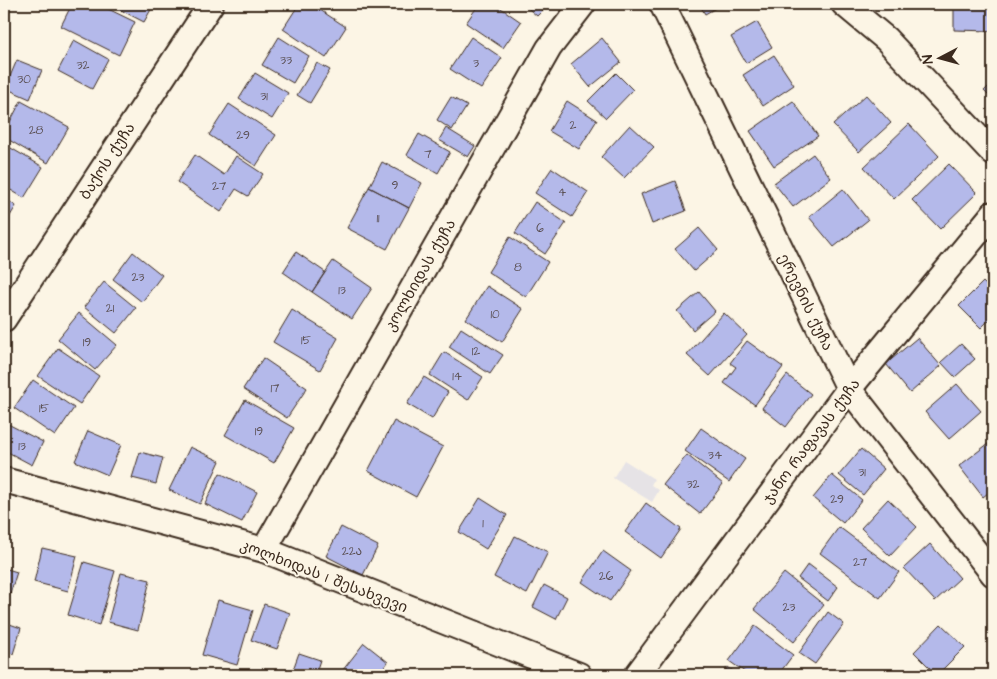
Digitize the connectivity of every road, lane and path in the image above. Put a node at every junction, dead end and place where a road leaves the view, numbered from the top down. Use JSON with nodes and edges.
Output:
{"nodes":[{"id":1,"x":211,"y":4,"type":"edge"},
{"id":2,"x":583,"y":4,"type":"edge"},
{"id":3,"x":662,"y":4,"type":"edge"},
{"id":4,"x":844,"y":4,"type":"edge"},
{"id":5,"x":993,"y":153,"type":"edge"},
{"id":6,"x":993,"y":214,"type":"edge"},
{"id":7,"x":4,"y":319,"type":"edge"},
{"id":8,"x":849,"y":389,"type":"junction"},
{"id":9,"x":4,"y":480,"type":"edge"},
{"id":10,"x":264,"y":550,"type":"junction"},
{"id":11,"x":993,"y":574,"type":"edge"},
{"id":12,"x":579,"y":675,"type":"edge"},
{"id":13,"x":636,"y":675,"type":"edge"}],
"edges":[{"from":1,"to":7,"type":"street","name":"ბაქოს ქუჩა"},
{"from":2,"to":10,"type":"street","name":"კოლხიდას ქუჩა"},
{"from":3,"to":8,"type":"street","name":"ერევნის ქუჩა"},
{"from":4,"to":5,"type":"street"},
{"from":6,"to":8,"type":"street","name":"ჯანო რაფავას ქუჩა"},
{"from":8,"to":11,"type":"street","name":"ერევნის ქუჩა"},
{"from":8,"to":13,"type":"street","name":"ჯანო რაფავას ქუჩა"},
{"from":9,"to":10,"type":"street","name":"კოლხიდას I შესახვევი"},
{"from":10,"to":12,"type":"street","name":"კოლხიდას I შესახვევი"}]}
